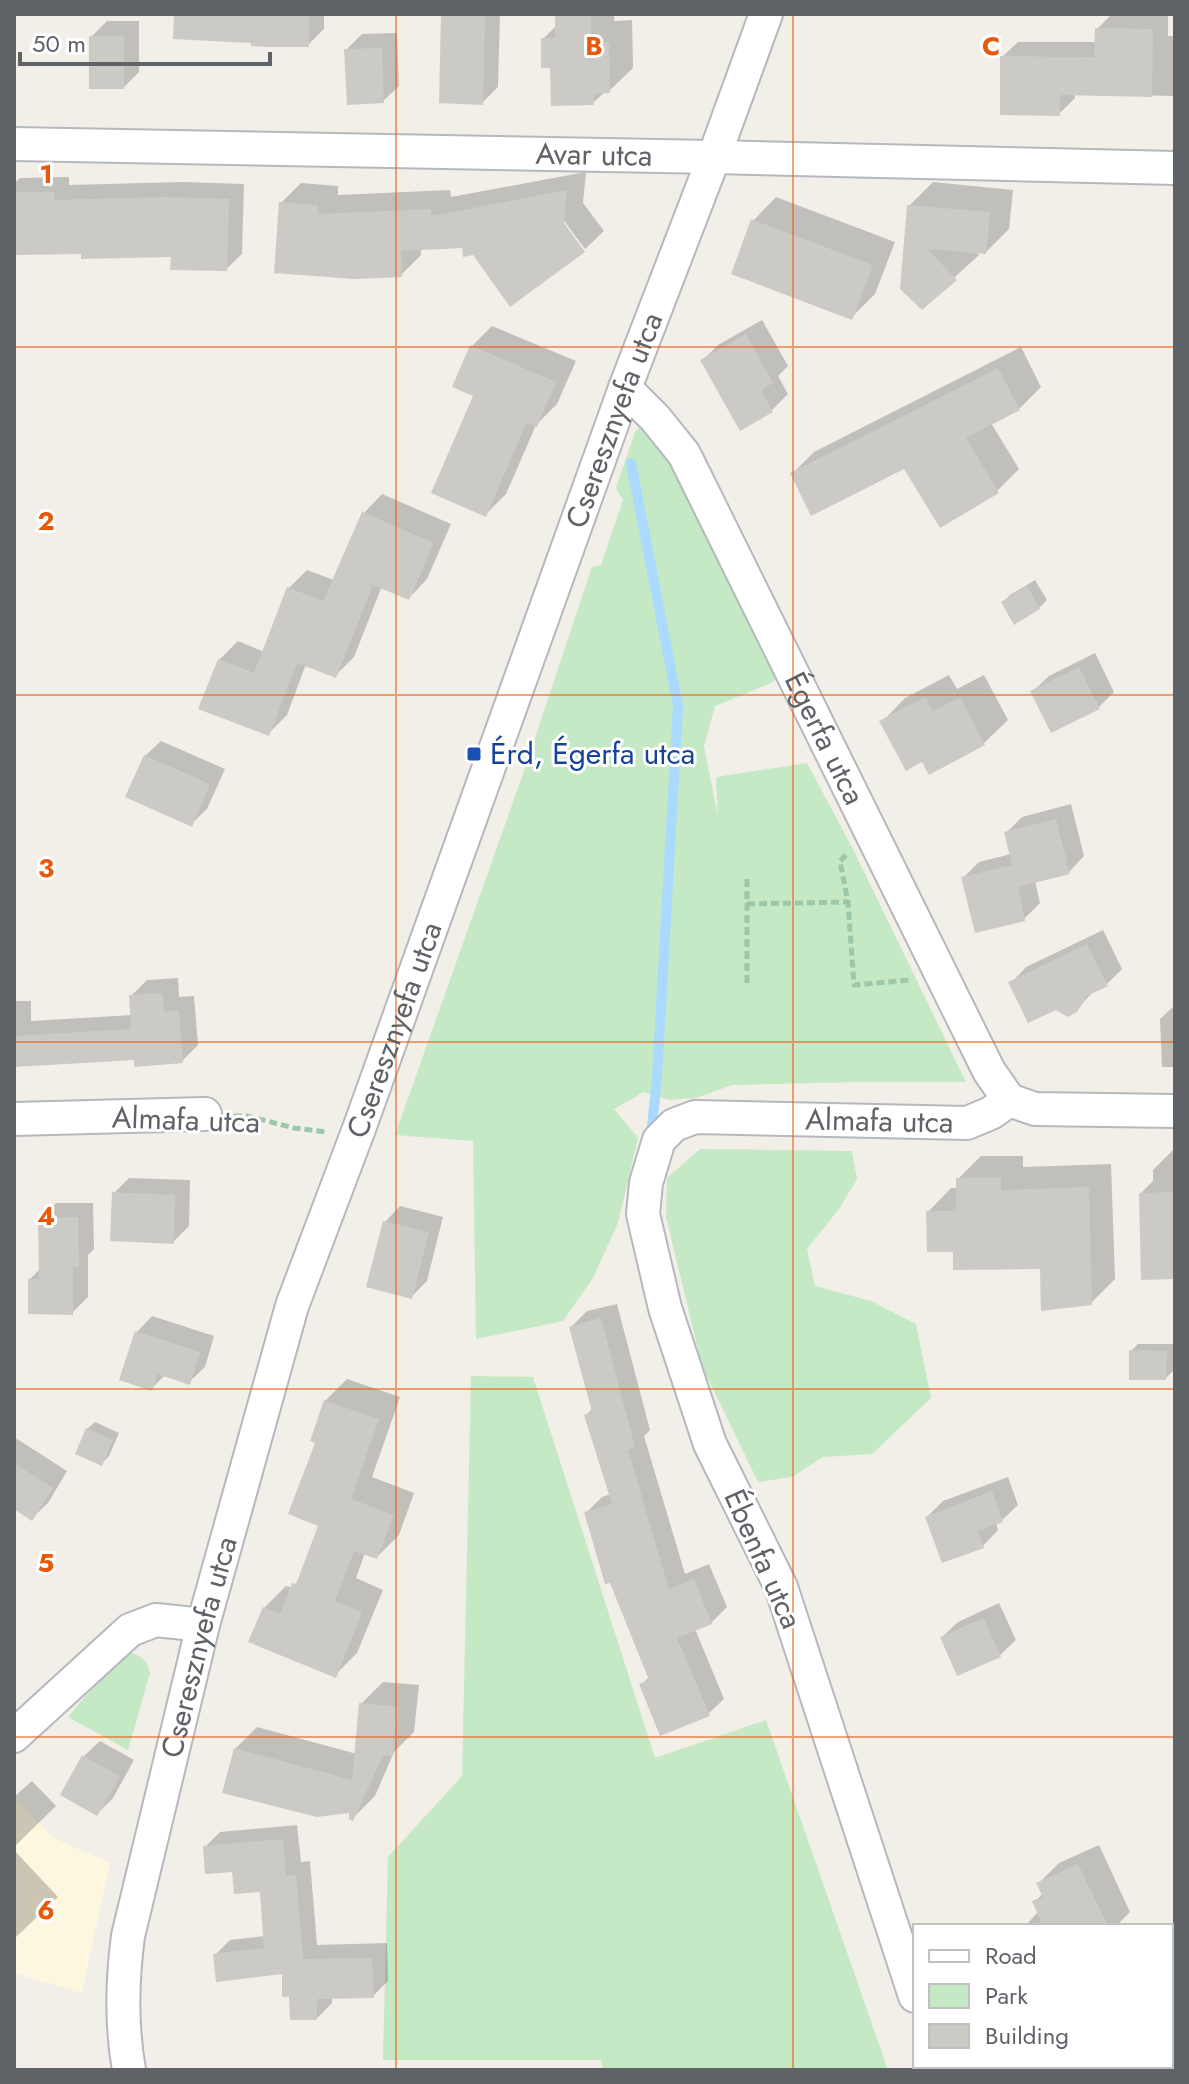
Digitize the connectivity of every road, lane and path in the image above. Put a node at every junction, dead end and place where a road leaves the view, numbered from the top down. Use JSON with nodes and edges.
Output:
{"nodes":[{"id":1,"x":766,"y":14,"type":"edge"},
{"id":2,"x":14,"y":144,"type":"edge"},
{"id":3,"x":714,"y":157,"type":"junction"},
{"id":4,"x":1175,"y":168,"type":"edge"},
{"id":5,"x":625,"y":388,"type":"junction"},
{"id":6,"x":853,"y":849,"type":"dead end"},
{"id":7,"x":747,"y":879,"type":"dead end"},
{"id":8,"x":848,"y":902,"type":"junction"},
{"id":9,"x":747,"y":904,"type":"junction"},
{"id":10,"x":916,"y":980,"type":"dead end"},
{"id":11,"x":747,"y":986,"type":"dead end"},
{"id":12,"x":1009,"y":1100,"type":"junction"},
{"id":13,"x":1175,"y":1111,"type":"edge"},
{"id":14,"x":205,"y":1114,"type":"joint"},
{"id":15,"x":14,"y":1119,"type":"edge"},
{"id":16,"x":674,"y":1125,"type":"joint"},
{"id":17,"x":357,"y":1135,"type":"junction"},
{"id":18,"x":203,"y":1625,"type":"junction"},
{"id":19,"x":14,"y":1736,"type":"edge"},
{"id":20,"x":913,"y":1990,"type":"edge"},
{"id":21,"x":129,"y":2070,"type":"edge"}],
"edges":[{"from":1,"to":3,"type":"street","name":"Cseresznyefa utca"},
{"from":2,"to":3,"type":"street","name":"Avar utca"},
{"from":3,"to":4,"type":"street","name":"Avar utca"},
{"from":3,"to":5,"type":"street","name":"Cseresznyefa utca"},
{"from":5,"to":12,"type":"street","name":"Égerfa utca"},
{"from":5,"to":17,"type":"street","name":"Cseresznyefa utca"},
{"from":6,"to":8,"type":"path"},
{"from":7,"to":9,"type":"path"},
{"from":8,"to":9,"type":"path"},
{"from":8,"to":10,"type":"path"},
{"from":9,"to":11,"type":"path"},
{"from":12,"to":13,"type":"street"},
{"from":12,"to":16,"type":"street","name":"Almafa utca"},
{"from":14,"to":15,"type":"street","name":"Almafa utca"},
{"from":14,"to":17,"type":"path","name":"Almafa utca"},
{"from":16,"to":20,"type":"street","name":"Ébenfa utca"},
{"from":17,"to":18,"type":"street","name":"Cseresznyefa utca"},
{"from":18,"to":19,"type":"street"},
{"from":18,"to":21,"type":"street","name":"Cseresznyefa utca"}]}
